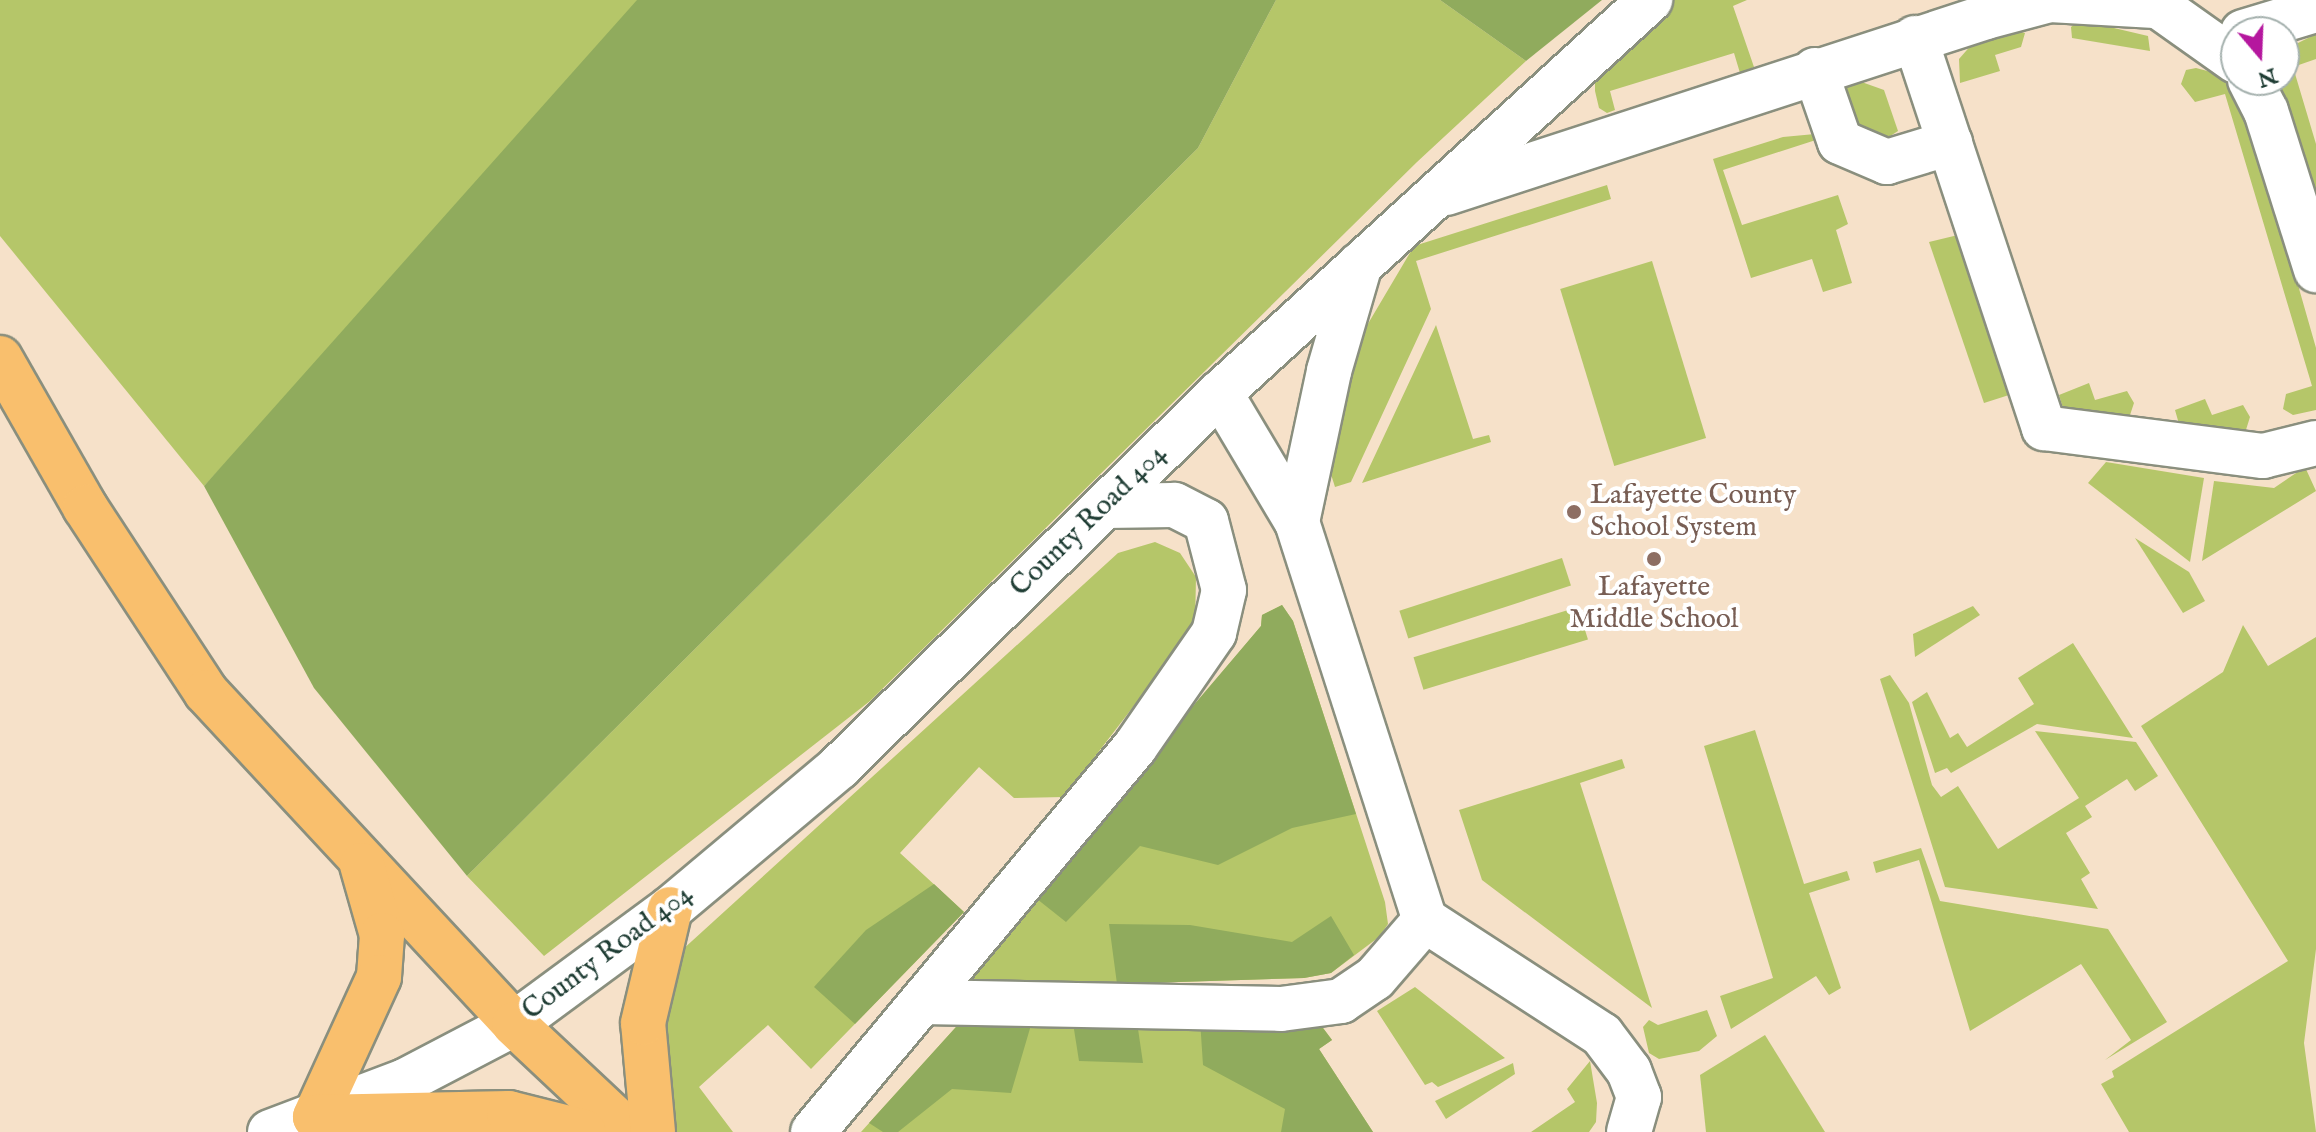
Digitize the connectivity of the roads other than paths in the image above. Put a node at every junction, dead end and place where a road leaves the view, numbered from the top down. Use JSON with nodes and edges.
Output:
{"nodes":[{"id":1,"x":1650,"y":0,"type":"edge"},
{"id":2,"x":2152,"y":3,"type":"edge"},
{"id":3,"x":2220,"y":36,"type":"edge"},
{"id":4,"x":1915,"y":38,"type":"junction"},
{"id":5,"x":1815,"y":70,"type":"junction"},
{"id":6,"x":2258,"y":96,"type":"edge"},
{"id":7,"x":1950,"y":143,"type":"junction"},
{"id":8,"x":1429,"y":199,"type":"junction"},
{"id":9,"x":1360,"y":263,"type":"junction"},
{"id":10,"x":2316,"y":270,"type":"edge"},
{"id":11,"x":0,"y":358,"type":"edge"},
{"id":12,"x":1220,"y":393,"type":"junction"},
{"id":13,"x":2316,"y":443,"type":"edge"},
{"id":14,"x":1105,"y":506,"type":"junction"},
{"id":15,"x":1297,"y":522,"type":"junction"},
{"id":16,"x":360,"y":857,"type":"junction"},
{"id":17,"x":670,"y":909,"type":"junction"},
{"id":18,"x":1425,"y":920,"type":"junction"},
{"id":19,"x":923,"y":1002,"type":"junction"},
{"id":20,"x":514,"y":1024,"type":"junction"},
{"id":21,"x":315,"y":1117,"type":"junction"},
{"id":22,"x":270,"y":1132,"type":"edge"},
{"id":23,"x":584,"y":1132,"type":"edge"},
{"id":24,"x":629,"y":1132,"type":"edge"},
{"id":25,"x":653,"y":1132,"type":"edge"},
{"id":26,"x":813,"y":1132,"type":"edge"},
{"id":27,"x":1629,"y":1132,"type":"edge"}],
"edges":[{"from":1,"to":8,"type":"street","name":"County Road 404"},
{"from":2,"to":3,"type":"street"},
{"from":2,"to":4,"type":"street"},
{"from":4,"to":5,"type":"street"},
{"from":4,"to":7,"type":"street"},
{"from":5,"to":7,"type":"street"},
{"from":5,"to":8,"type":"street"},
{"from":6,"to":10,"type":"street"},
{"from":7,"to":13,"type":"street"},
{"from":8,"to":9,"type":"street","name":"County Road 404"},
{"from":9,"to":12,"type":"street","name":"County Road 404"},
{"from":9,"to":15,"type":"street"},
{"from":11,"to":16,"type":"main road"},
{"from":12,"to":14,"type":"street","name":"County Road 404"},
{"from":12,"to":15,"type":"street"},
{"from":14,"to":17,"type":"street","name":"County Road 404"},
{"from":14,"to":19,"type":"street"},
{"from":15,"to":18,"type":"street"},
{"from":16,"to":20,"type":"main road"},
{"from":16,"to":21,"type":"main road"},
{"from":17,"to":20,"type":"street","name":"County Road 404"},
{"from":17,"to":25,"type":"main road"},
{"from":18,"to":19,"type":"street"},
{"from":18,"to":27,"type":"street"},
{"from":19,"to":26,"type":"street"},
{"from":20,"to":21,"type":"street","name":"County Road 404"},
{"from":20,"to":24,"type":"main road"},
{"from":21,"to":22,"type":"street","name":"County Road 404"},
{"from":21,"to":23,"type":"main road"}]}
